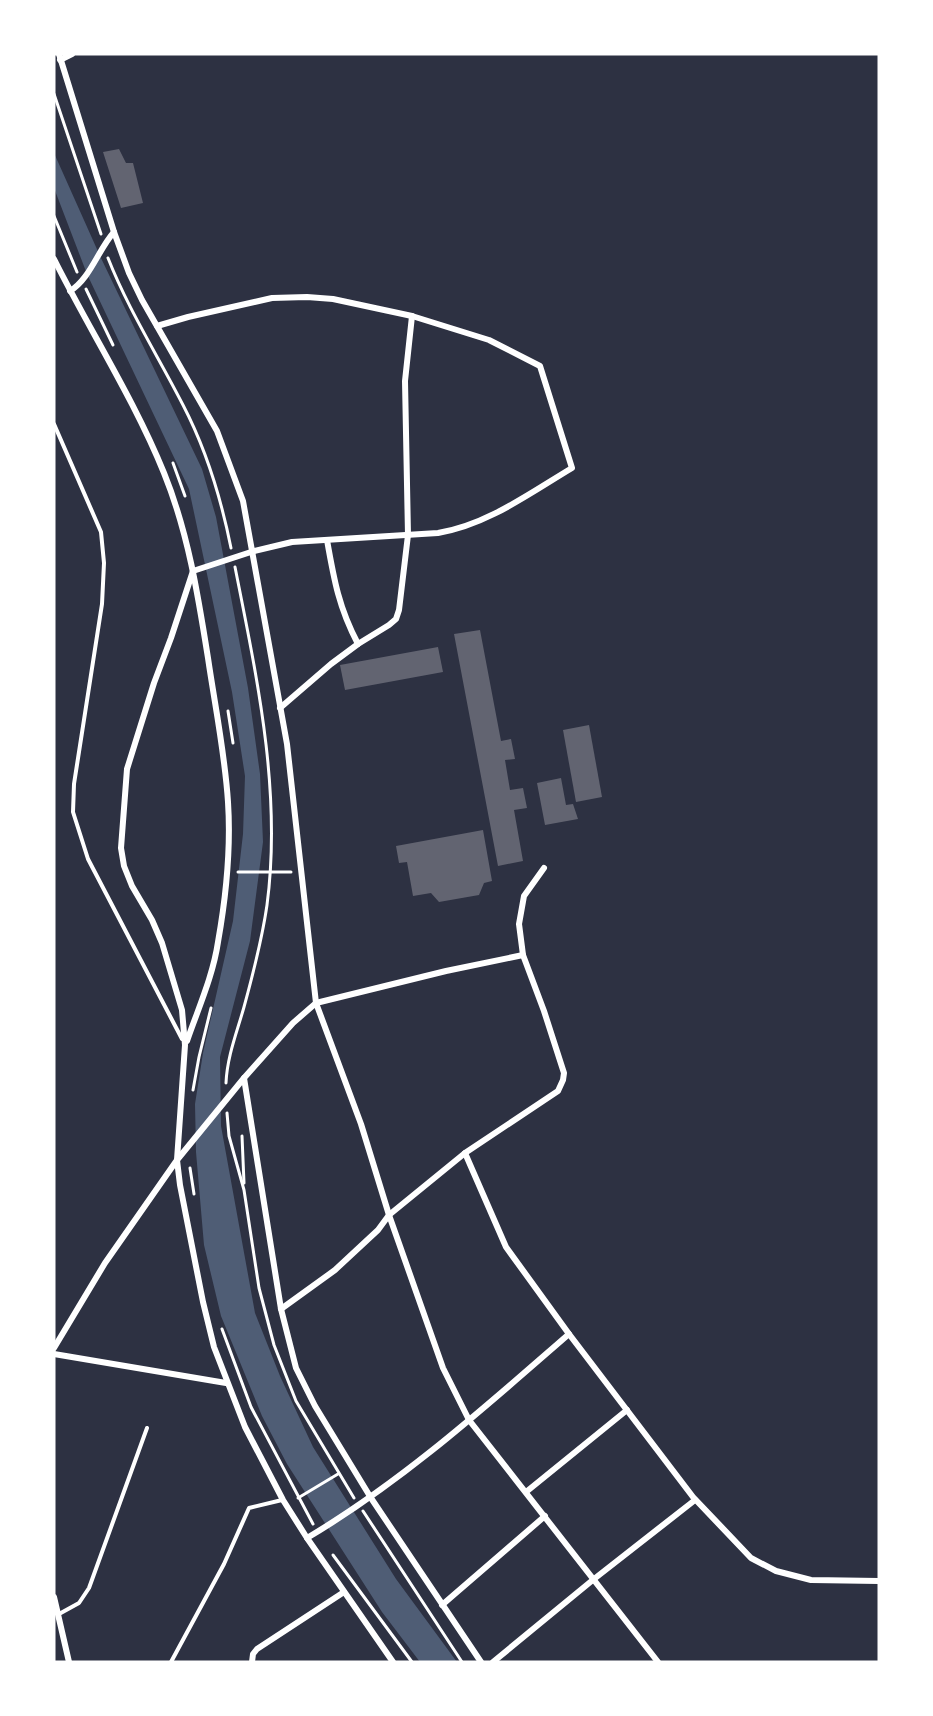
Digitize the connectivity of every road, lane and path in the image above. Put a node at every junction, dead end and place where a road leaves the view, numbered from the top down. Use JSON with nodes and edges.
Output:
{"nodes":[{"id":1,"x":72,"y":54,"type":"edge"},
{"id":2,"x":60,"y":57,"type":"edge"},
{"id":3,"x":54,"y":94,"type":"edge"},
{"id":4,"x":114,"y":232,"type":"junction"},
{"id":5,"x":105,"y":240,"type":"junction"},
{"id":6,"x":106,"y":250,"type":"dead end"},
{"id":7,"x":54,"y":259,"type":"edge"},
{"id":8,"x":70,"y":291,"type":"junction"},
{"id":9,"x":412,"y":316,"type":"junction"},
{"id":10,"x":157,"y":326,"type":"junction"},
{"id":11,"x":54,"y":424,"type":"edge"},
{"id":12,"x":408,"y":535,"type":"junction"},
{"id":13,"x":327,"y":540,"type":"junction"},
{"id":14,"x":254,"y":551,"type":"junction"},
{"id":15,"x":232,"y":553,"type":"dead end"},
{"id":16,"x":234,"y":563,"type":"dead end"},
{"id":17,"x":196,"y":570,"type":"junction"},
{"id":18,"x":358,"y":644,"type":"junction"},
{"id":19,"x":280,"y":708,"type":"junction"},
{"id":20,"x":544,"y":868,"type":"dead end"},
{"id":21,"x":236,"y":872,"type":"dead end"},
{"id":22,"x":302,"y":872,"type":"junction"},
{"id":23,"x":269,"y":873,"type":"junction"},
{"id":24,"x":523,"y":955,"type":"junction"},
{"id":25,"x":316,"y":1003,"type":"junction"},
{"id":26,"x":185,"y":1045,"type":"junction"},
{"id":27,"x":244,"y":1078,"type":"junction"},
{"id":28,"x":226,"y":1085,"type":"dead end"},
{"id":29,"x":226,"y":1108,"type":"dead end"},
{"id":30,"x":465,"y":1154,"type":"junction"},
{"id":31,"x":177,"y":1160,"type":"junction"},
{"id":32,"x":389,"y":1215,"type":"junction"},
{"id":33,"x":281,"y":1309,"type":"junction"},
{"id":34,"x":569,"y":1334,"type":"junction"},
{"id":35,"x":54,"y":1348,"type":"edge"},
{"id":36,"x":54,"y":1354,"type":"edge"},
{"id":37,"x":226,"y":1383,"type":"junction"},
{"id":38,"x":627,"y":1410,"type":"junction"},
{"id":39,"x":469,"y":1420,"type":"junction"},
{"id":40,"x":147,"y":1428,"type":"dead end"},
{"id":41,"x":338,"y":1474,"type":"junction"},
{"id":42,"x":526,"y":1492,"type":"junction"},
{"id":43,"x":298,"y":1498,"type":"dead end"},
{"id":44,"x":368,"y":1499,"type":"junction"},
{"id":45,"x":283,"y":1500,"type":"junction"},
{"id":46,"x":696,"y":1500,"type":"junction"},
{"id":47,"x":545,"y":1516,"type":"junction"},
{"id":48,"x":310,"y":1536,"type":"junction"},
{"id":49,"x":594,"y":1579,"type":"junction"},
{"id":50,"x":879,"y":1581,"type":"edge"},
{"id":51,"x":344,"y":1592,"type":"junction"},
{"id":52,"x":54,"y":1597,"type":"edge"},
{"id":53,"x":442,"y":1605,"type":"junction"},
{"id":54,"x":59,"y":1614,"type":"junction"},
{"id":55,"x":69,"y":1662,"type":"edge"},
{"id":56,"x":171,"y":1662,"type":"edge"},
{"id":57,"x":252,"y":1662,"type":"edge"},
{"id":58,"x":393,"y":1662,"type":"edge"},
{"id":59,"x":462,"y":1662,"type":"edge"},
{"id":60,"x":481,"y":1662,"type":"edge"},
{"id":61,"x":493,"y":1662,"type":"edge"},
{"id":62,"x":658,"y":1662,"type":"edge"}],
"edges":[{"from":1,"to":2,"type":"street"},
{"from":2,"to":4,"type":"street"},
{"from":3,"to":5,"type":"path"},
{"from":4,"to":5,"type":"street"},
{"from":4,"to":10,"type":"street"},
{"from":5,"to":8,"type":"street"},
{"from":6,"to":15,"type":"path"},
{"from":7,"to":8,"type":"street"},
{"from":8,"to":17,"type":"street"},
{"from":9,"to":10,"type":"street"},
{"from":9,"to":12,"type":"street"},
{"from":9,"to":12,"type":"street"},
{"from":10,"to":14,"type":"street"},
{"from":11,"to":26,"type":"lane"},
{"from":12,"to":13,"type":"street"},
{"from":12,"to":18,"type":"street"},
{"from":13,"to":14,"type":"street"},
{"from":13,"to":18,"type":"street"},
{"from":14,"to":17,"type":"street"},
{"from":14,"to":19,"type":"street"},
{"from":16,"to":23,"type":"path"},
{"from":17,"to":26,"type":"street"},
{"from":17,"to":26,"type":"street"},
{"from":18,"to":19,"type":"street"},
{"from":19,"to":22,"type":"street"},
{"from":20,"to":24,"type":"street"},
{"from":21,"to":23,"type":"path"},
{"from":22,"to":23,"type":"path"},
{"from":22,"to":25,"type":"street"},
{"from":23,"to":28,"type":"path"},
{"from":24,"to":25,"type":"street"},
{"from":24,"to":30,"type":"street"},
{"from":25,"to":27,"type":"street"},
{"from":25,"to":32,"type":"street"},
{"from":26,"to":31,"type":"street"},
{"from":27,"to":31,"type":"street"},
{"from":27,"to":33,"type":"street"},
{"from":29,"to":41,"type":"path"},
{"from":30,"to":32,"type":"street"},
{"from":30,"to":34,"type":"street"},
{"from":31,"to":35,"type":"street"},
{"from":31,"to":37,"type":"street"},
{"from":32,"to":33,"type":"street"},
{"from":32,"to":39,"type":"street"},
{"from":33,"to":44,"type":"street"},
{"from":34,"to":38,"type":"street"},
{"from":34,"to":39,"type":"street"},
{"from":36,"to":37,"type":"street"},
{"from":37,"to":45,"type":"street"},
{"from":38,"to":42,"type":"street"},
{"from":38,"to":46,"type":"street"},
{"from":39,"to":42,"type":"street"},
{"from":39,"to":44,"type":"street"},
{"from":40,"to":54,"type":"lane"},
{"from":41,"to":43,"type":"path"},
{"from":41,"to":59,"type":"path"},
{"from":42,"to":47,"type":"street"},
{"from":44,"to":48,"type":"street"},
{"from":44,"to":53,"type":"street"},
{"from":45,"to":48,"type":"street"},
{"from":45,"to":56,"type":"lane"},
{"from":46,"to":49,"type":"street"},
{"from":46,"to":50,"type":"street"},
{"from":47,"to":49,"type":"street"},
{"from":47,"to":53,"type":"street"},
{"from":48,"to":51,"type":"street"},
{"from":49,"to":61,"type":"street"},
{"from":49,"to":62,"type":"street"},
{"from":51,"to":57,"type":"street"},
{"from":51,"to":58,"type":"street"},
{"from":52,"to":54,"type":"street"},
{"from":53,"to":60,"type":"street"},
{"from":54,"to":55,"type":"street"}]}
